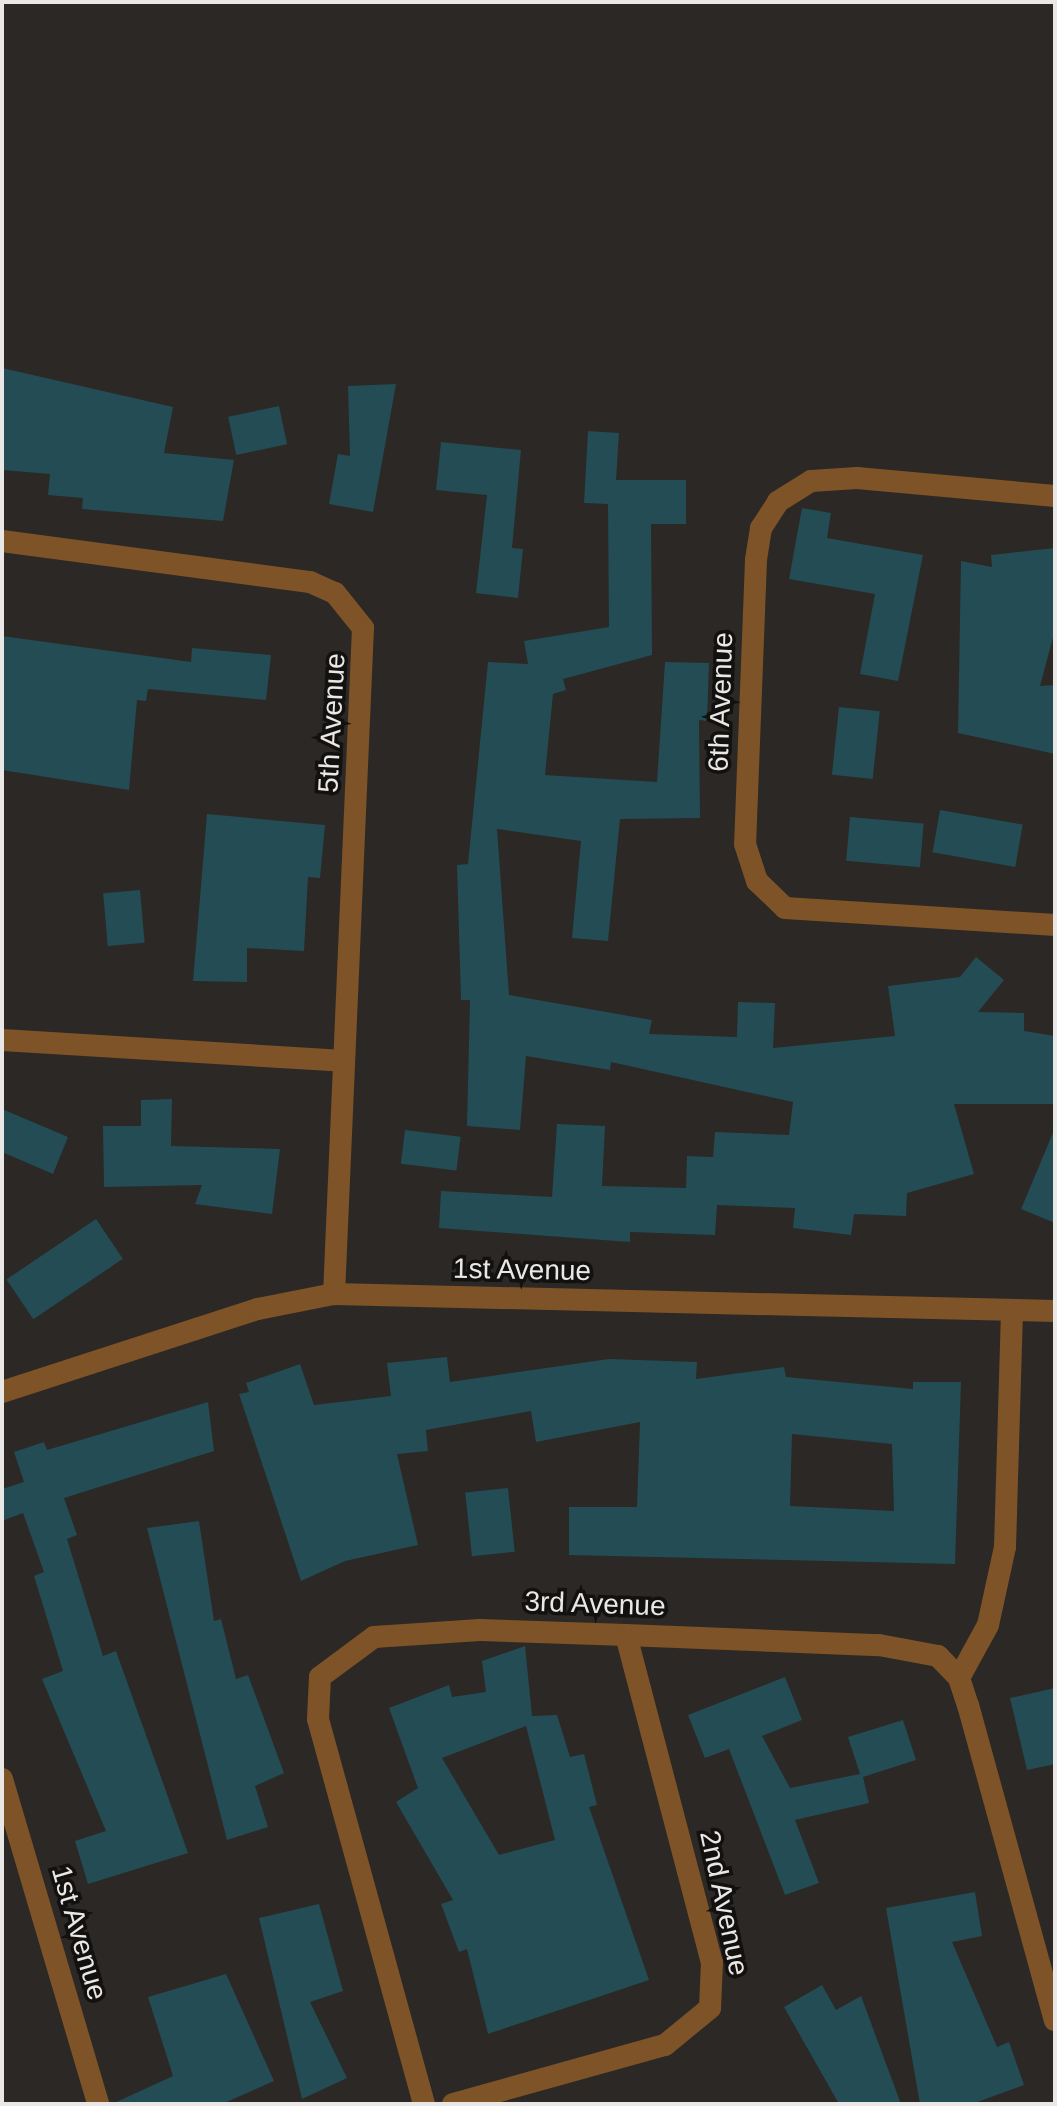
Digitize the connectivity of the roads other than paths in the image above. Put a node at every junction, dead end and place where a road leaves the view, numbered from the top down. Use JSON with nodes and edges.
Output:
{"nodes":[{"id":1,"x":1055,"y":496,"type":"edge"},
{"id":2,"x":2,"y":541,"type":"edge"},
{"id":3,"x":1055,"y":925,"type":"edge"},
{"id":4,"x":2,"y":1040,"type":"edge"},
{"id":5,"x":343,"y":1061,"type":"junction"},
{"id":6,"x":334,"y":1294,"type":"junction"},
{"id":7,"x":1012,"y":1310,"type":"junction"},
{"id":8,"x":1055,"y":1311,"type":"edge"},
{"id":9,"x":2,"y":1392,"type":"edge"},
{"id":10,"x":626,"y":1635,"type":"junction"},
{"id":11,"x":959,"y":1678,"type":"junction"},
{"id":12,"x":2,"y":1779,"type":"edge"},
{"id":13,"x":1055,"y":2020,"type":"edge"},
{"id":14,"x":98,"y":2104,"type":"edge"},
{"id":15,"x":424,"y":2104,"type":"edge"},
{"id":16,"x":453,"y":2104,"type":"edge"}],
"edges":[{"from":1,"to":3,"type":"street","name":"6th Avenue"},
{"from":2,"to":5,"type":"street","name":"5th Avenue"},
{"from":4,"to":5,"type":"street"},
{"from":5,"to":6,"type":"street","name":"5th Avenue"},
{"from":6,"to":7,"type":"street","name":"1st Avenue"},
{"from":6,"to":9,"type":"street","name":"1st Avenue"},
{"from":7,"to":8,"type":"street","name":"1st Avenue"},
{"from":7,"to":11,"type":"street"},
{"from":10,"to":11,"type":"street","name":"3rd Avenue"},
{"from":10,"to":15,"type":"street","name":"3rd Avenue"},
{"from":10,"to":16,"type":"street","name":"2nd Avenue"},
{"from":11,"to":13,"type":"street"},
{"from":12,"to":14,"type":"street","name":"1st Avenue"}]}
